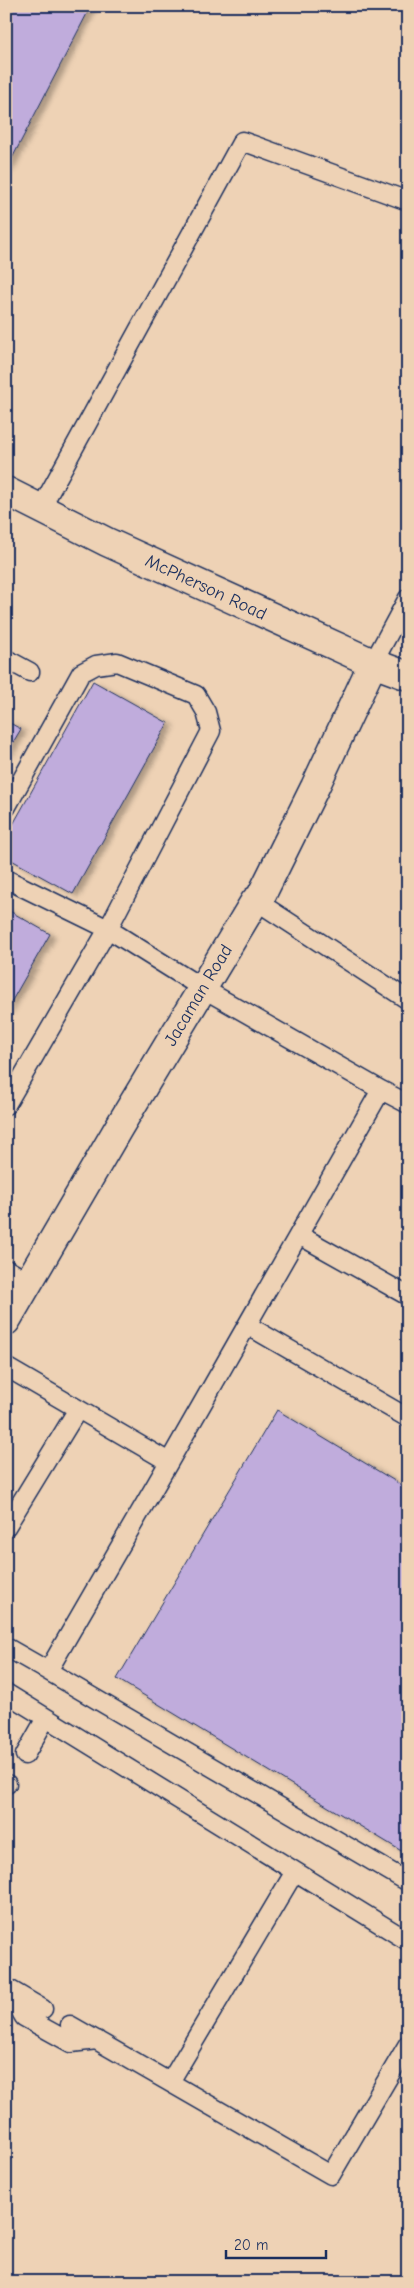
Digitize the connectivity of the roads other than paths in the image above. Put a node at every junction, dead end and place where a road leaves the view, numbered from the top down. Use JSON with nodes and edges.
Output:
{"nodes":[{"id":1,"x":408,"y":201,"type":"edge"},
{"id":2,"x":6,"y":491,"type":"edge"},
{"id":3,"x":41,"y":508,"type":"junction"},
{"id":4,"x":408,"y":598,"type":"edge"},
{"id":5,"x":6,"y":659,"type":"edge"},
{"id":6,"x":372,"y":663,"type":"junction"},
{"id":7,"x":30,"y":672,"type":"dead end"},
{"id":8,"x":408,"y":676,"type":"edge"},
{"id":9,"x":6,"y":808,"type":"edge"},
{"id":10,"x":6,"y":879,"type":"edge"},
{"id":11,"x":258,"y":902,"type":"junction"},
{"id":12,"x":108,"y":930,"type":"junction"},
{"id":13,"x":202,"y":988,"type":"junction"},
{"id":14,"x":408,"y":1000,"type":"edge"},
{"id":15,"x":381,"y":1090,"type":"junction"},
{"id":16,"x":408,"y":1104,"type":"edge"},
{"id":17,"x":6,"y":1105,"type":"edge"},
{"id":18,"x":299,"y":1235,"type":"junction"},
{"id":19,"x":18,"y":1276,"type":"edge"},
{"id":20,"x":408,"y":1296,"type":"edge"},
{"id":21,"x":6,"y":1321,"type":"edge"},
{"id":22,"x":247,"y":1325,"type":"junction"},
{"id":23,"x":6,"y":1367,"type":"edge"},
{"id":24,"x":78,"y":1409,"type":"junction"},
{"id":25,"x":408,"y":1418,"type":"edge"},
{"id":26,"x":169,"y":1462,"type":"junction"},
{"id":27,"x":6,"y":1527,"type":"edge"},
{"id":28,"x":6,"y":1647,"type":"edge"},
{"id":29,"x":48,"y":1671,"type":"junction"},
{"id":30,"x":6,"y":1693,"type":"edge"},
{"id":31,"x":46,"y":1718,"type":"junction"},
{"id":32,"x":25,"y":1755,"type":"dead end"},
{"id":33,"x":294,"y":1873,"type":"junction"},
{"id":34,"x":408,"y":1882,"type":"edge"},
{"id":35,"x":408,"y":1942,"type":"edge"},
{"id":36,"x":7,"y":1988,"type":"edge"},
{"id":37,"x":43,"y":2009,"type":"dead end"},
{"id":38,"x":70,"y":2025,"type":"dead end"},
{"id":39,"x":97,"y":2040,"type":"junction"},
{"id":40,"x":408,"y":2044,"type":"edge"},
{"id":41,"x":170,"y":2082,"type":"junction"}],
"edges":[{"from":1,"to":3,"type":"lane"},
{"from":2,"to":3,"type":"main road","name":"McPherson Road"},
{"from":3,"to":6,"type":"main road","name":"McPherson Road"},
{"from":4,"to":6,"type":"lane"},
{"from":5,"to":7,"type":"lane"},
{"from":6,"to":8,"type":"main road","name":"McPherson Road"},
{"from":6,"to":11,"type":"main road","name":"Jacaman Road"},
{"from":9,"to":12,"type":"lane"},
{"from":10,"to":12,"type":"lane"},
{"from":11,"to":13,"type":"main road","name":"Jacaman Road"},
{"from":11,"to":14,"type":"lane"},
{"from":12,"to":13,"type":"lane"},
{"from":12,"to":17,"type":"lane"},
{"from":13,"to":15,"type":"lane"},
{"from":13,"to":19,"type":"main road","name":"Jacaman Road"},
{"from":15,"to":16,"type":"lane"},
{"from":15,"to":18,"type":"lane"},
{"from":18,"to":20,"type":"lane"},
{"from":18,"to":22,"type":"lane"},
{"from":19,"to":21,"type":"main road","name":"Jacaman Road"},
{"from":22,"to":25,"type":"lane"},
{"from":22,"to":26,"type":"lane"},
{"from":23,"to":24,"type":"lane"},
{"from":24,"to":26,"type":"lane"},
{"from":24,"to":27,"type":"lane"},
{"from":26,"to":29,"type":"lane"},
{"from":28,"to":29,"type":"lane"},
{"from":29,"to":34,"type":"lane"},
{"from":30,"to":31,"type":"lane"},
{"from":31,"to":32,"type":"lane"},
{"from":31,"to":33,"type":"lane"},
{"from":33,"to":35,"type":"lane"},
{"from":33,"to":41,"type":"lane"},
{"from":36,"to":37,"type":"lane"},
{"from":36,"to":39,"type":"lane"},
{"from":38,"to":39,"type":"lane"},
{"from":39,"to":41,"type":"lane"},
{"from":40,"to":41,"type":"lane"}]}
